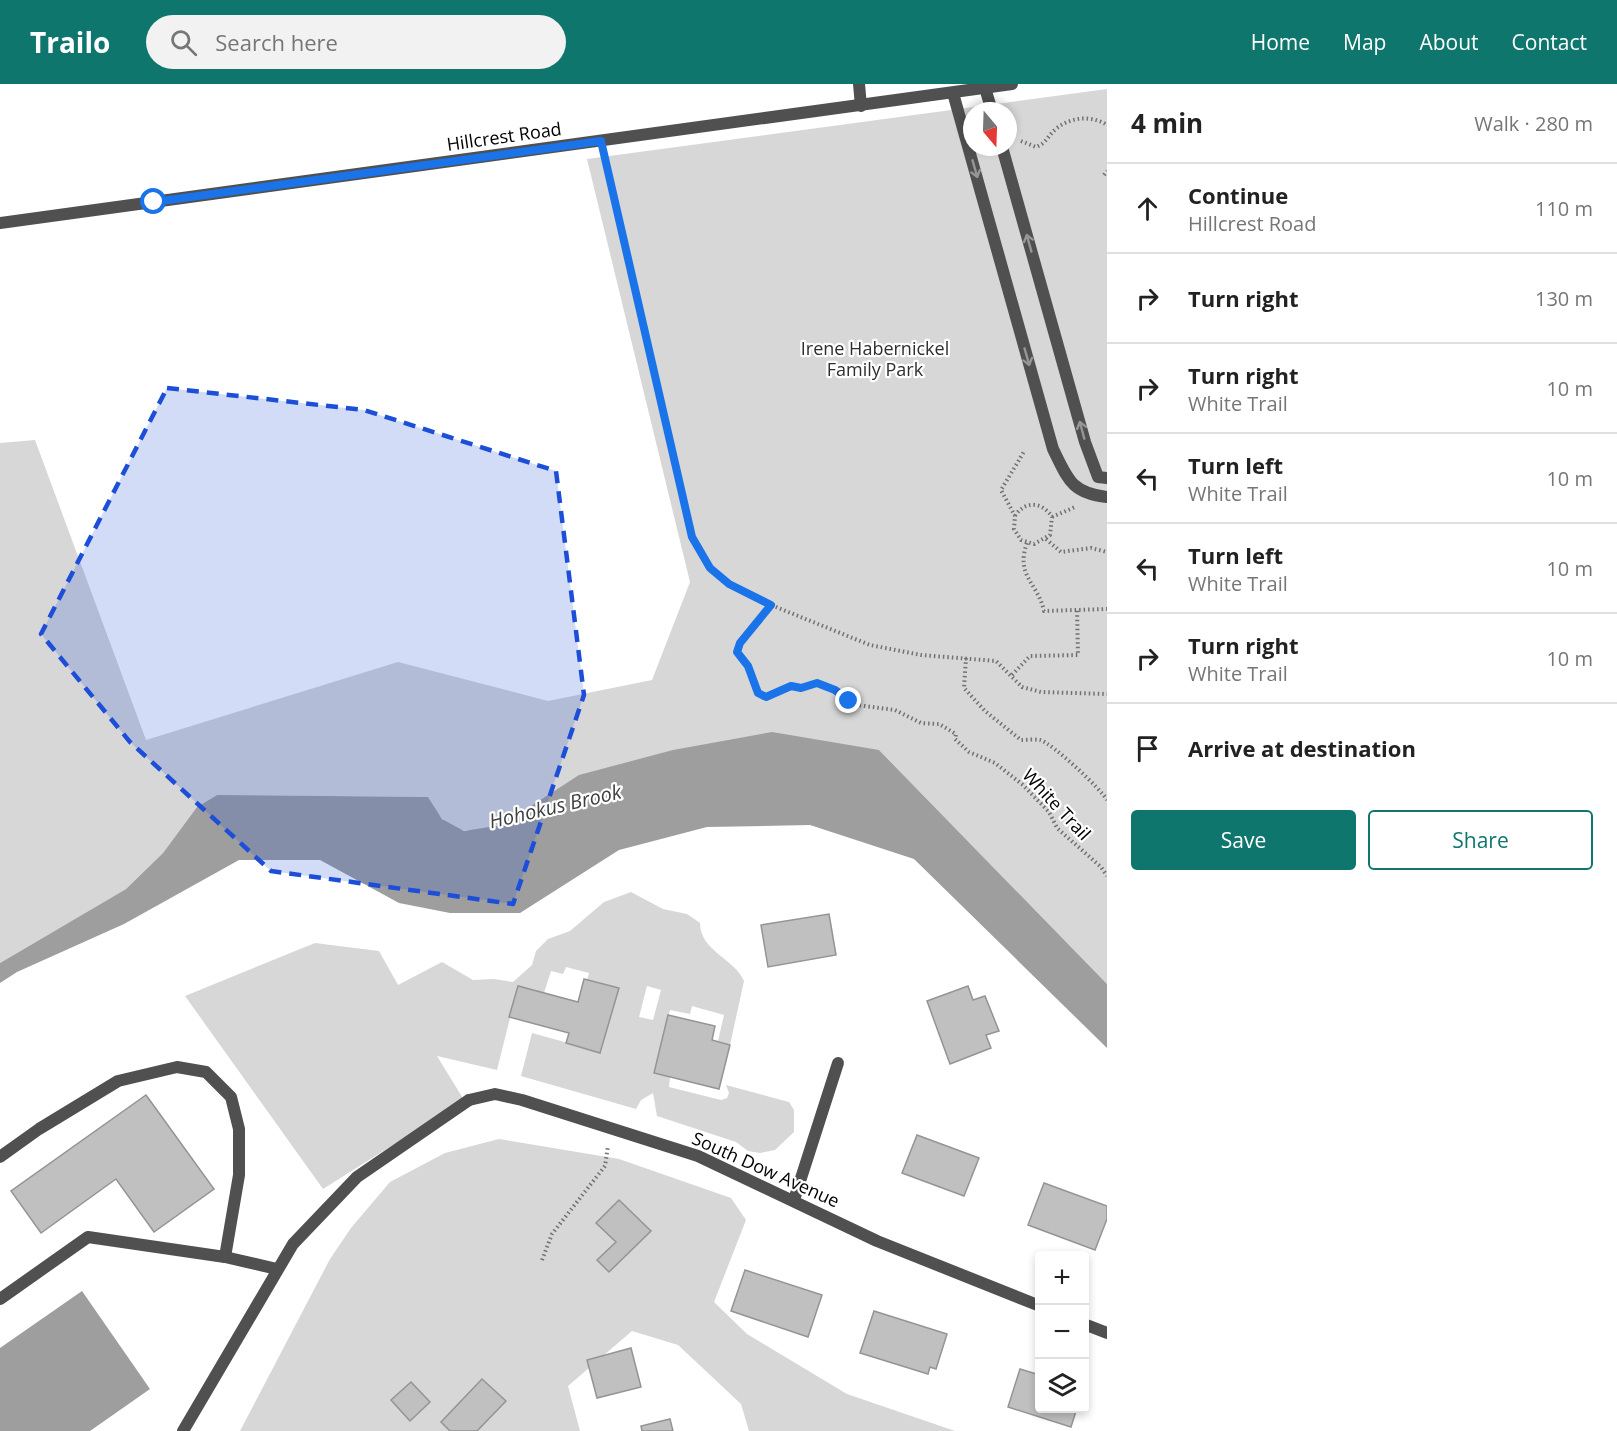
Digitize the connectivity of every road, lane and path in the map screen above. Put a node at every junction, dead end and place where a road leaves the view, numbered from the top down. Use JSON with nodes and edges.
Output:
{"nodes":[{"id":1,"x":859,"y":84,"type":"edge"},
{"id":2,"x":1012,"y":84,"type":"edge"},
{"id":3,"x":986,"y":88,"type":"junction"},
{"id":4,"x":953,"y":93,"type":"junction"},
{"id":5,"x":990,"y":102,"type":"edge"},
{"id":6,"x":861,"y":106,"type":"junction"},
{"id":7,"x":1107,"y":124,"type":"edge"},
{"id":8,"x":601,"y":141,"type":"junction"},
{"id":9,"x":1020,"y":141,"type":"dead end"},
{"id":10,"x":1005,"y":156,"type":"edge"},
{"id":11,"x":0,"y":223,"type":"edge"},
{"id":12,"x":1025,"y":450,"type":"dead end"},
{"id":13,"x":1107,"y":478,"type":"edge"},
{"id":14,"x":1107,"y":497,"type":"edge"},
{"id":15,"x":1081,"y":504,"type":"dead end"},
{"id":16,"x":1015,"y":516,"type":"junction"},
{"id":17,"x":1052,"y":517,"type":"junction"},
{"id":18,"x":1046,"y":539,"type":"junction"},
{"id":19,"x":1027,"y":543,"type":"junction"},
{"id":20,"x":1107,"y":552,"type":"edge"},
{"id":21,"x":771,"y":605,"type":"junction"},
{"id":22,"x":1077,"y":609,"type":"junction"},
{"id":23,"x":1107,"y":609,"type":"edge"},
{"id":24,"x":966,"y":658,"type":"junction"},
{"id":25,"x":1012,"y":675,"type":"junction"},
{"id":26,"x":1107,"y":694,"type":"edge"},
{"id":27,"x":1107,"y":800,"type":"edge"},
{"id":28,"x":1107,"y":876,"type":"edge"},
{"id":29,"x":838,"y":1063,"type":"dead end"},
{"id":30,"x":611,"y":1128,"type":"junction"},
{"id":31,"x":0,"y":1157,"type":"edge"},
{"id":32,"x":794,"y":1200,"type":"junction"},
{"id":33,"x":225,"y":1257,"type":"junction"},
{"id":34,"x":542,"y":1260,"type":"dead end"},
{"id":35,"x":277,"y":1269,"type":"junction"},
{"id":36,"x":0,"y":1299,"type":"edge"},
{"id":37,"x":1037,"y":1305,"type":"edge"},
{"id":38,"x":1089,"y":1326,"type":"edge"},
{"id":39,"x":1107,"y":1333,"type":"edge"},
{"id":40,"x":183,"y":1431,"type":"edge"}],
"edges":[{"from":1,"to":6,"type":"street"},
{"from":2,"to":3,"type":"street","name":"Hillcrest Road"},
{"from":3,"to":4,"type":"street","name":"Hillcrest Road"},
{"from":3,"to":5,"type":"street"},
{"from":4,"to":6,"type":"street","name":"Hillcrest Road"},
{"from":4,"to":14,"type":"street","one_way":true},
{"from":6,"to":8,"type":"street","name":"Hillcrest Road"},
{"from":7,"to":9,"type":"path"},
{"from":8,"to":11,"type":"street","name":"Hillcrest Road"},
{"from":8,"to":21,"type":"path"},
{"from":13,"to":10,"type":"street","one_way":true},
{"from":12,"to":16,"type":"path"},
{"from":15,"to":17,"type":"path"},
{"from":16,"to":17,"type":"path"},
{"from":16,"to":19,"type":"path"},
{"from":17,"to":18,"type":"path"},
{"from":18,"to":19,"type":"path"},
{"from":18,"to":20,"type":"path"},
{"from":19,"to":22,"type":"path"},
{"from":21,"to":24,"type":"path"},
{"from":21,"to":28,"type":"path","name":"White Trail"},
{"from":22,"to":23,"type":"path"},
{"from":22,"to":25,"type":"path"},
{"from":24,"to":25,"type":"path"},
{"from":24,"to":27,"type":"path"},
{"from":25,"to":26,"type":"path"},
{"from":29,"to":32,"type":"street"},
{"from":30,"to":32,"type":"street","name":"South Dow Avenue"},
{"from":30,"to":34,"type":"path"},
{"from":30,"to":35,"type":"street","name":"South Dow Avenue"},
{"from":31,"to":33,"type":"street"},
{"from":32,"to":37,"type":"street","name":"South Dow Avenue"},
{"from":33,"to":35,"type":"street"},
{"from":33,"to":36,"type":"street"},
{"from":35,"to":40,"type":"street"},
{"from":38,"to":39,"type":"street"}]}
